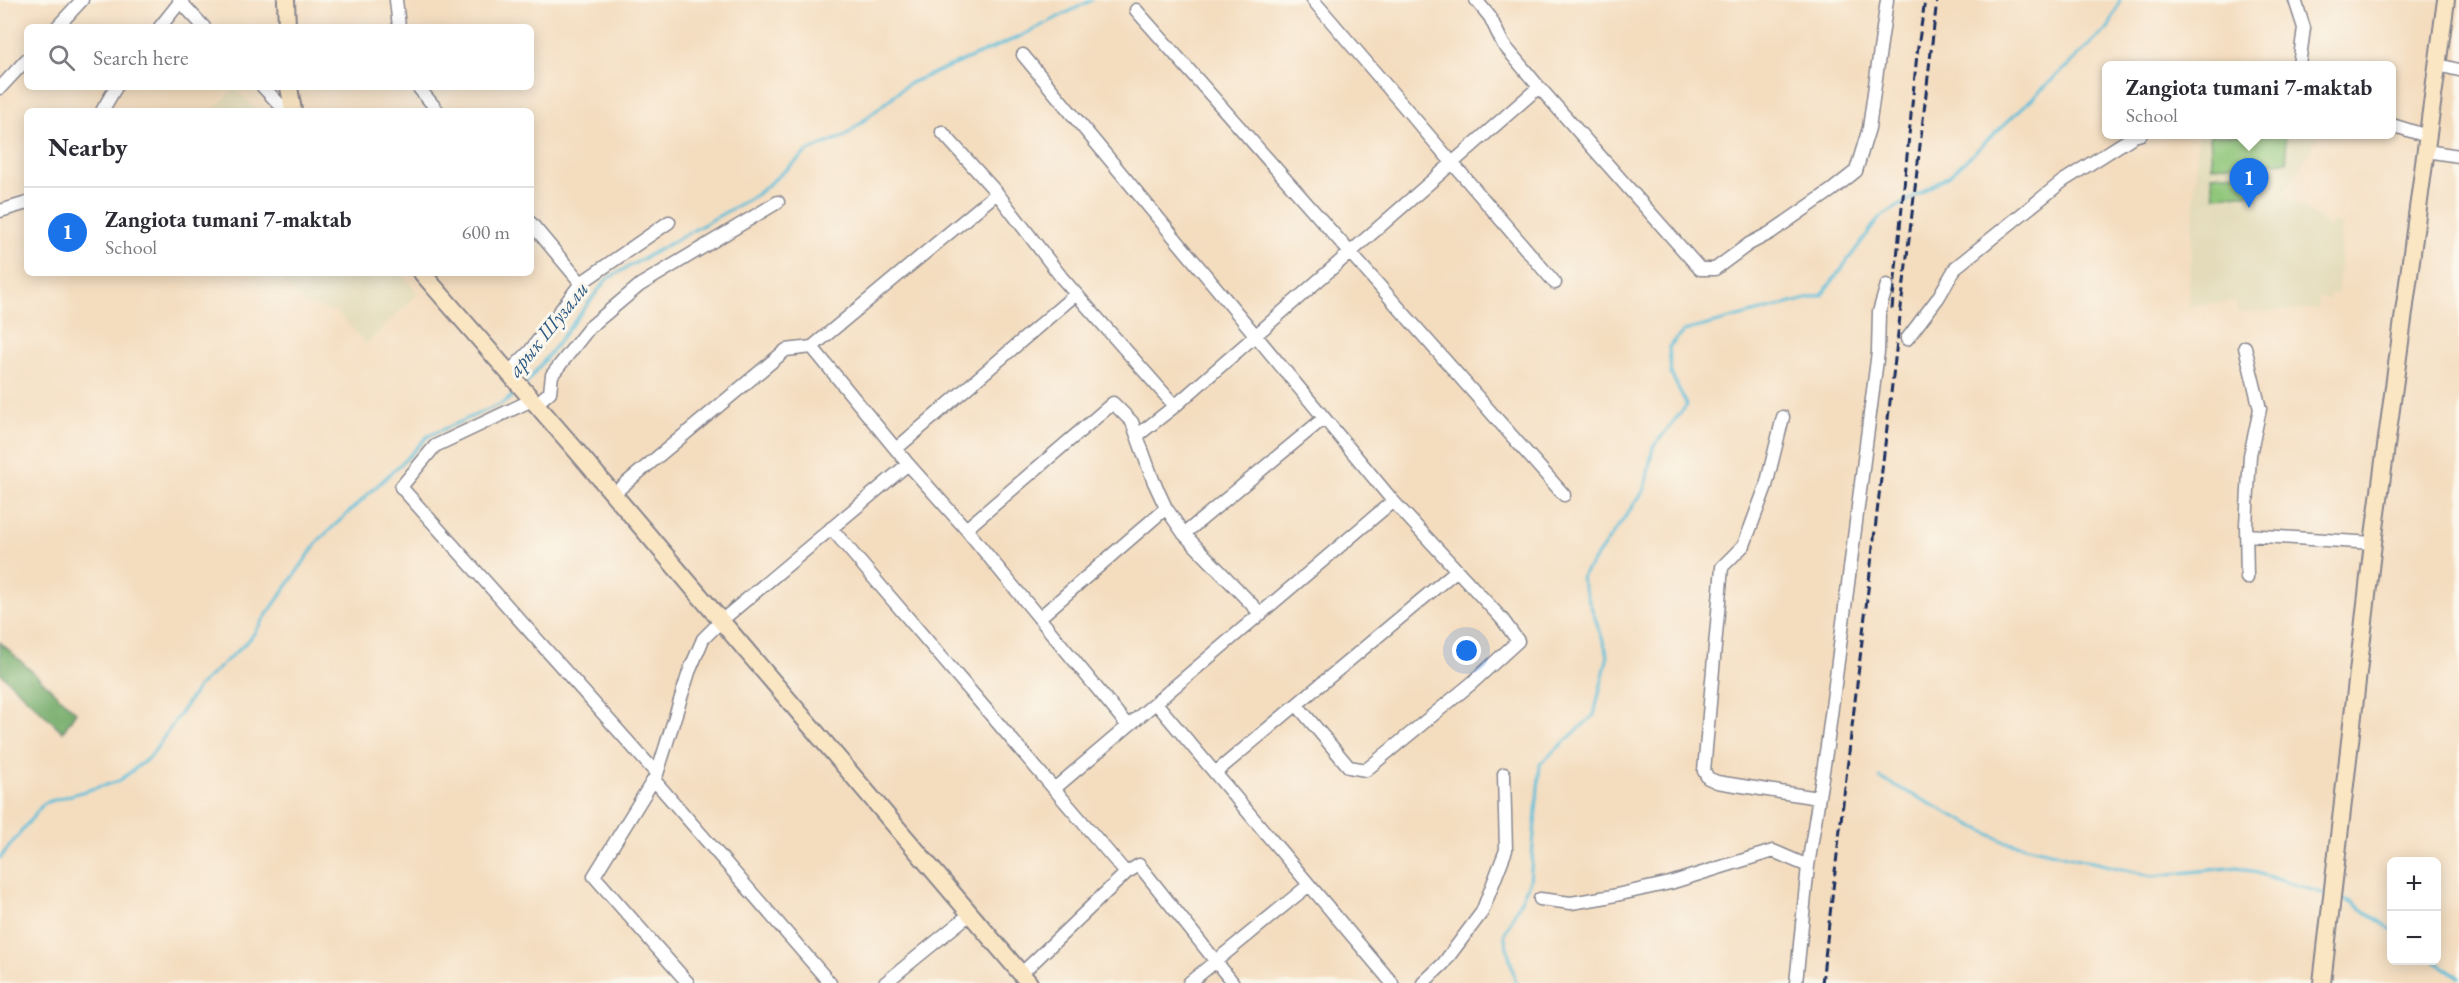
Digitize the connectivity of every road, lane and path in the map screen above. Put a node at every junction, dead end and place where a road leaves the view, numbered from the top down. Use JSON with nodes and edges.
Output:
{"nodes":[{"id":1,"x":82,"y":0,"type":"edge"},
{"id":2,"x":286,"y":0,"type":"edge"},
{"id":3,"x":396,"y":0,"type":"edge"},
{"id":4,"x":1313,"y":0,"type":"edge"},
{"id":5,"x":1476,"y":0,"type":"edge"},
{"id":6,"x":1887,"y":0,"type":"edge"},
{"id":7,"x":2295,"y":0,"type":"edge"},
{"id":8,"x":2446,"y":0,"type":"edge"},
{"id":9,"x":179,"y":1,"type":"edge"},
{"id":10,"x":1136,"y":10,"type":"dead end"},
{"id":11,"x":60,"y":24,"type":"edge"},
{"id":12,"x":162,"y":24,"type":"edge"},
{"id":13,"x":201,"y":24,"type":"edge"},
{"id":14,"x":287,"y":24,"type":"edge"},
{"id":15,"x":399,"y":24,"type":"edge"},
{"id":16,"x":1023,"y":55,"type":"dead end"},
{"id":17,"x":2300,"y":61,"type":"edge"},
{"id":18,"x":24,"y":62,"type":"edge"},
{"id":19,"x":2438,"y":65,"type":"junction"},
{"id":20,"x":2459,"y":70,"type":"edge"},
{"id":21,"x":1539,"y":87,"type":"junction"},
{"id":22,"x":0,"y":88,"type":"edge"},
{"id":23,"x":115,"y":90,"type":"edge"},
{"id":24,"x":266,"y":90,"type":"edge"},
{"id":25,"x":290,"y":90,"type":"edge"},
{"id":26,"x":420,"y":90,"type":"edge"},
{"id":27,"x":104,"y":108,"type":"edge"},
{"id":28,"x":283,"y":108,"type":"edge"},
{"id":29,"x":292,"y":108,"type":"edge"},
{"id":30,"x":436,"y":108,"type":"edge"},
{"id":31,"x":2396,"y":128,"type":"edge"},
{"id":32,"x":942,"y":132,"type":"dead end"},
{"id":33,"x":2129,"y":139,"type":"edge"},
{"id":34,"x":2426,"y":143,"type":"junction"},
{"id":35,"x":2459,"y":156,"type":"edge"},
{"id":36,"x":1453,"y":163,"type":"junction"},
{"id":37,"x":996,"y":193,"type":"junction"},
{"id":38,"x":778,"y":202,"type":"dead end"},
{"id":39,"x":24,"y":204,"type":"edge"},
{"id":40,"x":0,"y":211,"type":"edge"},
{"id":41,"x":669,"y":222,"type":"dead end"},
{"id":42,"x":534,"y":227,"type":"edge"},
{"id":43,"x":1350,"y":253,"type":"junction"},
{"id":44,"x":425,"y":276,"type":"edge"},
{"id":45,"x":581,"y":283,"type":"junction"},
{"id":46,"x":1555,"y":283,"type":"dead end"},
{"id":47,"x":1887,"y":285,"type":"dead end"},
{"id":48,"x":1076,"y":294,"type":"junction"},
{"id":49,"x":1254,"y":334,"type":"junction"},
{"id":50,"x":1907,"y":339,"type":"dead end"},
{"id":51,"x":812,"y":348,"type":"junction"},
{"id":52,"x":2245,"y":348,"type":"dead end"},
{"id":53,"x":512,"y":377,"type":"junction"},
{"id":54,"x":532,"y":400,"type":"junction"},
{"id":55,"x":1174,"y":406,"type":"junction"},
{"id":56,"x":1783,"y":417,"type":"dead end"},
{"id":57,"x":1324,"y":418,"type":"junction"},
{"id":58,"x":1138,"y":435,"type":"junction"},
{"id":59,"x":896,"y":449,"type":"junction"},
{"id":60,"x":908,"y":464,"type":"junction"},
{"id":61,"x":613,"y":494,"type":"junction"},
{"id":62,"x":1564,"y":495,"type":"dead end"},
{"id":63,"x":1393,"y":501,"type":"junction"},
{"id":64,"x":1166,"y":508,"type":"junction"},
{"id":65,"x":831,"y":528,"type":"junction"},
{"id":66,"x":966,"y":529,"type":"junction"},
{"id":67,"x":1185,"y":534,"type":"junction"},
{"id":68,"x":2246,"y":535,"type":"junction"},
{"id":69,"x":2373,"y":543,"type":"junction"},
{"id":70,"x":1457,"y":570,"type":"junction"},
{"id":71,"x":2247,"y":578,"type":"dead end"},
{"id":72,"x":1261,"y":614,"type":"junction"},
{"id":73,"x":1039,"y":618,"type":"junction"},
{"id":74,"x":721,"y":621,"type":"junction"},
{"id":75,"x":1156,"y":703,"type":"junction"},
{"id":76,"x":1297,"y":705,"type":"junction"},
{"id":77,"x":1128,"y":726,"type":"junction"},
{"id":78,"x":1215,"y":773,"type":"junction"},
{"id":79,"x":1504,"y":774,"type":"dead end"},
{"id":80,"x":655,"y":777,"type":"junction"},
{"id":81,"x":1054,"y":789,"type":"junction"},
{"id":82,"x":1818,"y":798,"type":"junction"},
{"id":83,"x":1808,"y":866,"type":"junction"},
{"id":84,"x":1126,"y":873,"type":"junction"},
{"id":85,"x":1309,"y":885,"type":"junction"},
{"id":86,"x":1540,"y":899,"type":"dead end"},
{"id":87,"x":970,"y":914,"type":"junction"},
{"id":88,"x":1216,"y":960,"type":"junction"},
{"id":89,"x":1025,"y":979,"type":"edge"},
{"id":90,"x":688,"y":983,"type":"edge"},
{"id":91,"x":830,"y":983,"type":"edge"},
{"id":92,"x":885,"y":983,"type":"edge"},
{"id":93,"x":1189,"y":983,"type":"edge"},
{"id":94,"x":1233,"y":983,"type":"edge"},
{"id":95,"x":1392,"y":983,"type":"edge"},
{"id":96,"x":1423,"y":983,"type":"edge"},
{"id":97,"x":1796,"y":983,"type":"edge"},
{"id":98,"x":2322,"y":983,"type":"edge"}],
"edges":[{"from":1,"to":11,"type":"street"},
{"from":2,"to":14,"type":"main road"},
{"from":3,"to":15,"type":"street"},
{"from":4,"to":36,"type":"street"},
{"from":5,"to":21,"type":"street"},
{"from":6,"to":21,"type":"street"},
{"from":7,"to":17,"type":"street"},
{"from":8,"to":19,"type":"main road"},
{"from":9,"to":12,"type":"street"},
{"from":9,"to":13,"type":"street"},
{"from":10,"to":43,"type":"street"},
{"from":16,"to":49,"type":"street"},
{"from":18,"to":22,"type":"street"},
{"from":19,"to":20,"type":"street"},
{"from":19,"to":34,"type":"main road"},
{"from":21,"to":36,"type":"street"},
{"from":23,"to":27,"type":"street"},
{"from":24,"to":28,"type":"street"},
{"from":25,"to":29,"type":"main road"},
{"from":26,"to":30,"type":"street"},
{"from":31,"to":34,"type":"street"},
{"from":32,"to":37,"type":"street"},
{"from":33,"to":50,"type":"street"},
{"from":34,"to":35,"type":"street"},
{"from":34,"to":69,"type":"main road"},
{"from":36,"to":43,"type":"street"},
{"from":36,"to":46,"type":"street"},
{"from":37,"to":48,"type":"street"},
{"from":37,"to":51,"type":"street"},
{"from":38,"to":54,"type":"street"},
{"from":39,"to":40,"type":"street"},
{"from":41,"to":45,"type":"street"},
{"from":42,"to":45,"type":"street"},
{"from":43,"to":49,"type":"street"},
{"from":43,"to":62,"type":"street"},
{"from":44,"to":53,"type":"main road"},
{"from":45,"to":53,"type":"street"},
{"from":47,"to":82,"type":"street"},
{"from":48,"to":55,"type":"street"},
{"from":48,"to":59,"type":"street"},
{"from":49,"to":55,"type":"street"},
{"from":49,"to":57,"type":"street"},
{"from":51,"to":59,"type":"street"},
{"from":51,"to":61,"type":"street"},
{"from":52,"to":68,"type":"street"},
{"from":53,"to":54,"type":"main road"},
{"from":54,"to":61,"type":"main road"},
{"from":54,"to":80,"type":"street"},
{"from":55,"to":58,"type":"street"},
{"from":56,"to":82,"type":"street"},
{"from":57,"to":63,"type":"street"},
{"from":57,"to":67,"type":"street"},
{"from":58,"to":64,"type":"street"},
{"from":58,"to":66,"type":"street"},
{"from":59,"to":60,"type":"street"},
{"from":60,"to":65,"type":"street"},
{"from":60,"to":66,"type":"street"},
{"from":61,"to":74,"type":"main road"},
{"from":63,"to":70,"type":"street"},
{"from":63,"to":72,"type":"street"},
{"from":64,"to":67,"type":"street"},
{"from":64,"to":73,"type":"street"},
{"from":65,"to":74,"type":"street"},
{"from":65,"to":81,"type":"street"},
{"from":66,"to":73,"type":"street"},
{"from":67,"to":72,"type":"street"},
{"from":68,"to":69,"type":"street"},
{"from":68,"to":71,"type":"street"},
{"from":69,"to":98,"type":"main road"},
{"from":70,"to":76,"type":"street"},
{"from":70,"to":76,"type":"street"},
{"from":72,"to":75,"type":"street"},
{"from":73,"to":77,"type":"street"},
{"from":74,"to":80,"type":"street"},
{"from":74,"to":87,"type":"main road"},
{"from":75,"to":77,"type":"street"},
{"from":75,"to":78,"type":"street"},
{"from":76,"to":78,"type":"street"},
{"from":77,"to":81,"type":"street"},
{"from":78,"to":85,"type":"street"},
{"from":79,"to":96,"type":"street"},
{"from":80,"to":90,"type":"street"},
{"from":80,"to":91,"type":"street"},
{"from":81,"to":84,"type":"street"},
{"from":82,"to":83,"type":"street"},
{"from":83,"to":86,"type":"street"},
{"from":83,"to":97,"type":"street"},
{"from":84,"to":88,"type":"street"},
{"from":84,"to":89,"type":"street"},
{"from":85,"to":88,"type":"street"},
{"from":85,"to":95,"type":"street"},
{"from":87,"to":89,"type":"main road"},
{"from":87,"to":92,"type":"street"},
{"from":88,"to":93,"type":"street"},
{"from":88,"to":94,"type":"street"}]}
